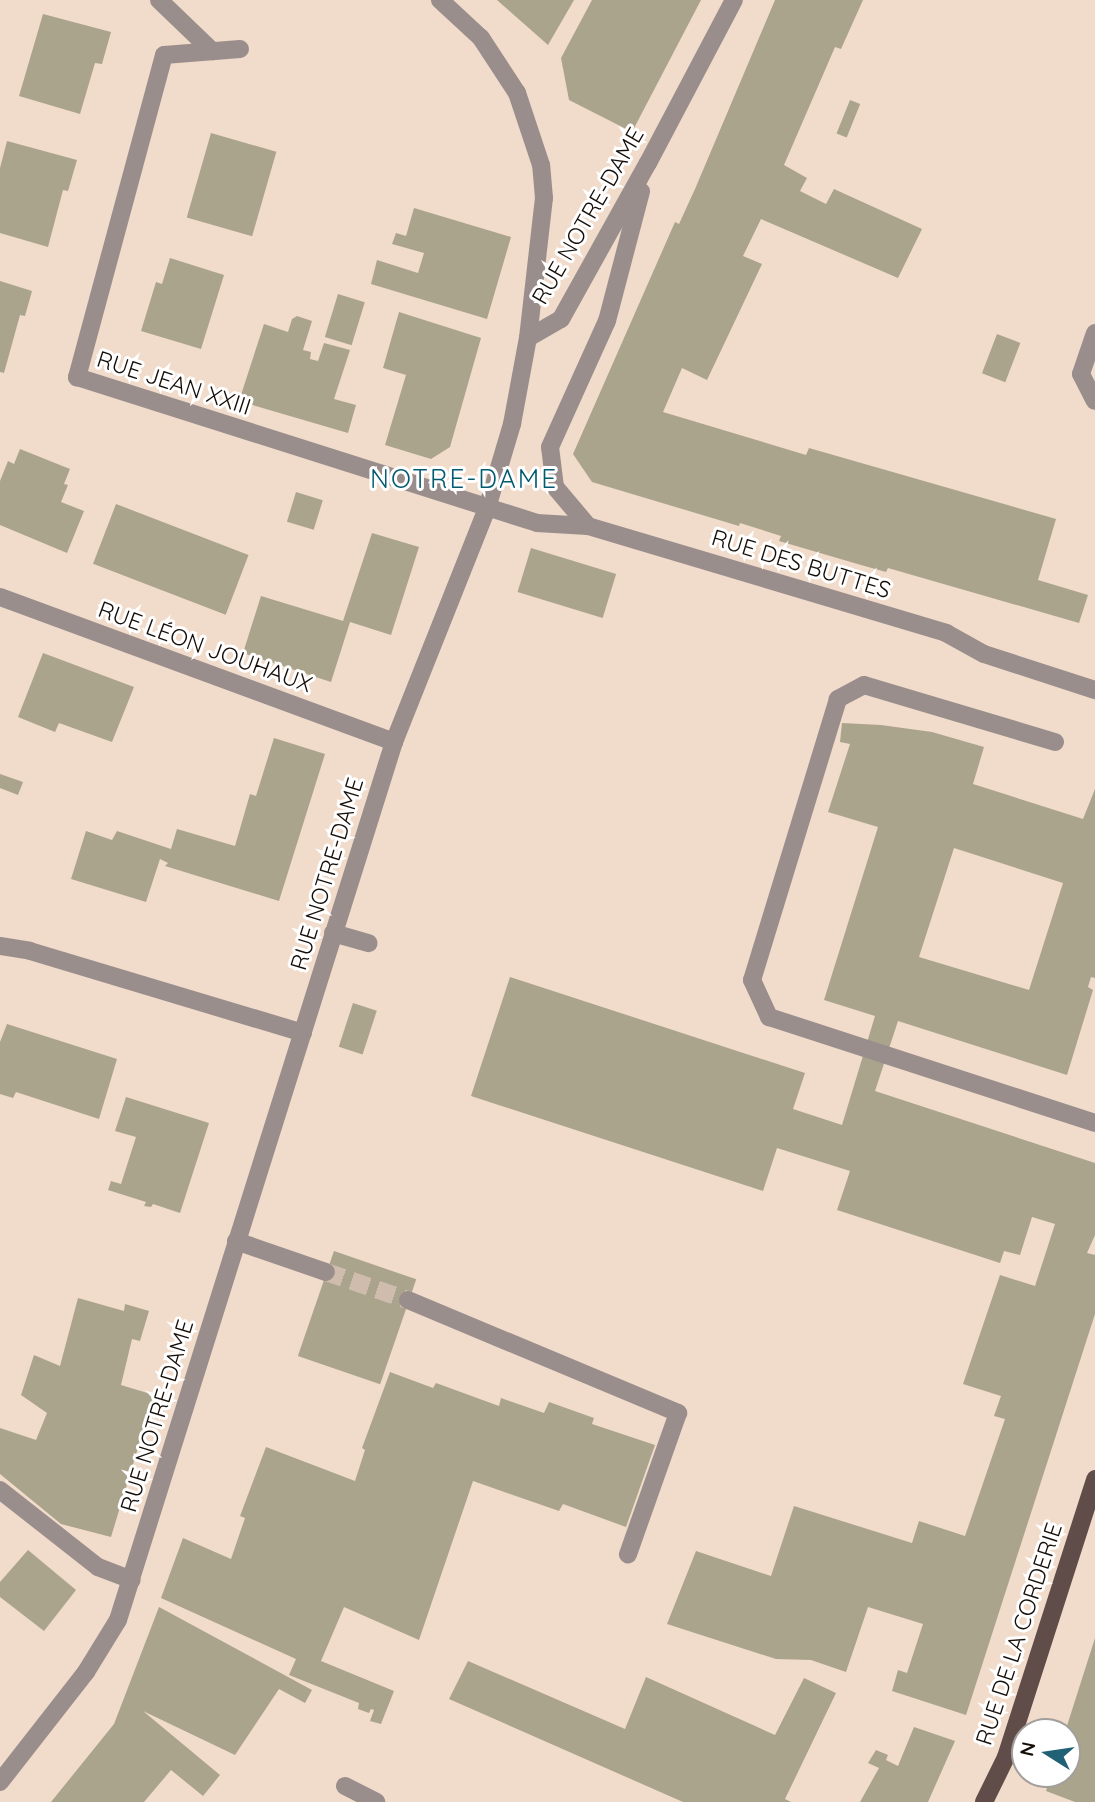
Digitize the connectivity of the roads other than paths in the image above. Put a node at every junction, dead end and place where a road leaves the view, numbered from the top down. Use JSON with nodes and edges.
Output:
{"nodes":[{"id":1,"x":159,"y":0,"type":"edge"},
{"id":2,"x":440,"y":0,"type":"edge"},
{"id":3,"x":734,"y":0,"type":"edge"},
{"id":4,"x":240,"y":49,"type":"dead end"},
{"id":5,"x":212,"y":51,"type":"junction"},
{"id":6,"x":648,"y":163,"type":"junction"},
{"id":7,"x":1095,"y":333,"type":"edge"},
{"id":8,"x":528,"y":338,"type":"junction"},
{"id":9,"x":1095,"y":401,"type":"edge"},
{"id":10,"x":487,"y":508,"type":"junction"},
{"id":11,"x":588,"y":526,"type":"junction"},
{"id":12,"x":0,"y":597,"type":"edge"},
{"id":13,"x":1095,"y":690,"type":"edge"},
{"id":14,"x":394,"y":742,"type":"junction"},
{"id":15,"x":1055,"y":742,"type":"dead end"},
{"id":16,"x":333,"y":933,"type":"junction"},
{"id":17,"x":369,"y":943,"type":"dead end"},
{"id":18,"x":0,"y":946,"type":"edge"},
{"id":19,"x":303,"y":1033,"type":"junction"},
{"id":20,"x":1095,"y":1123,"type":"edge"},
{"id":21,"x":236,"y":1241,"type":"junction"},
{"id":22,"x":326,"y":1272,"type":"tunnel mouth"},
{"id":23,"x":408,"y":1300,"type":"tunnel mouth"},
{"id":24,"x":1095,"y":1479,"type":"edge"},
{"id":25,"x":0,"y":1490,"type":"edge"},
{"id":26,"x":628,"y":1554,"type":"dead end"},
{"id":27,"x":131,"y":1580,"type":"junction"},
{"id":28,"x":0,"y":1782,"type":"edge"},
{"id":29,"x":345,"y":1786,"type":"dead end"},
{"id":30,"x":990,"y":1800,"type":"edge"},
{"id":31,"x":376,"y":1802,"type":"edge"}],
"edges":[{"from":1,"to":5,"type":"street"},
{"from":2,"to":8,"type":"street"},
{"from":3,"to":6,"type":"street","name":"RUE NOTRE-DAME"},
{"from":4,"to":5,"type":"street","name":"RUE JEAN XXIII"},
{"from":5,"to":10,"type":"street","name":"RUE JEAN XXIII"},
{"from":6,"to":8,"type":"street","name":"RUE NOTRE-DAME"},
{"from":6,"to":11,"type":"street"},
{"from":7,"to":9,"type":"street"},
{"from":8,"to":10,"type":"street","name":"RUE NOTRE-DAME"},
{"from":10,"to":11,"type":"street","name":"RUE DES BUTTES"},
{"from":10,"to":14,"type":"street","name":"RUE NOTRE-DAME"},
{"from":11,"to":13,"type":"street","name":"RUE DES BUTTES"},
{"from":12,"to":14,"type":"street","name":"RUE LÉON JOUHAUX"},
{"from":14,"to":16,"type":"street","name":"RUE NOTRE-DAME"},
{"from":15,"to":20,"type":"street"},
{"from":16,"to":17,"type":"street"},
{"from":16,"to":19,"type":"street","name":"RUE NOTRE-DAME"},
{"from":18,"to":19,"type":"street"},
{"from":19,"to":21,"type":"street","name":"RUE NOTRE-DAME"},
{"from":21,"to":22,"type":"street"},
{"from":21,"to":27,"type":"street","name":"RUE NOTRE-DAME"},
{"from":23,"to":26,"type":"street"},
{"from":24,"to":30,"type":"main road","name":"RUE DE LA CORDERIE"},
{"from":25,"to":27,"type":"street"},
{"from":27,"to":28,"type":"street","name":"RUE NOTRE-DAME"},
{"from":29,"to":31,"type":"street"}]}
